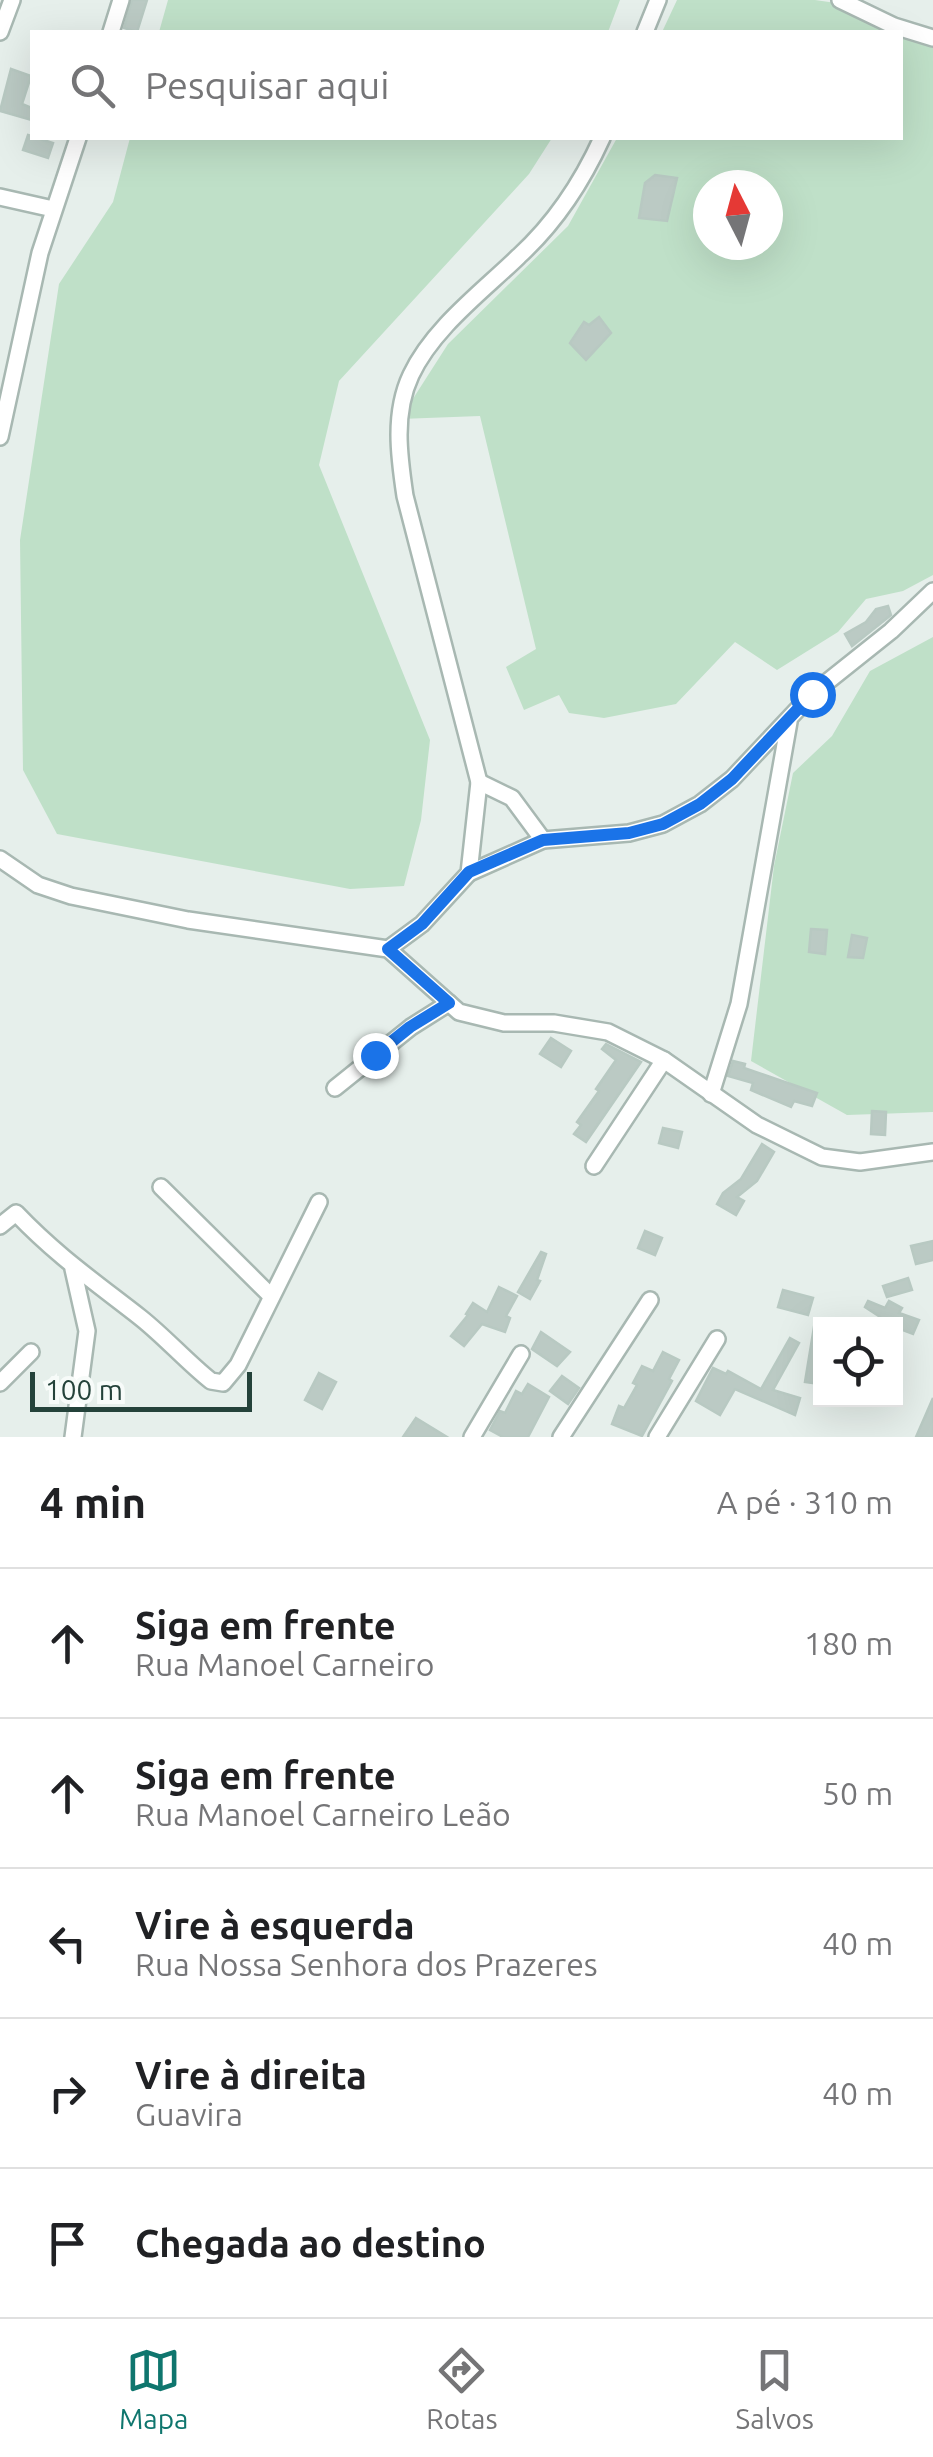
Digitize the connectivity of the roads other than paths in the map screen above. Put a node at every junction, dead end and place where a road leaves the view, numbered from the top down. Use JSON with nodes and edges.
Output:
{"nodes":[{"id":1,"x":12,"y":0,"type":"edge"},
{"id":2,"x":121,"y":0,"type":"edge"},
{"id":3,"x":658,"y":0,"type":"edge"},
{"id":4,"x":840,"y":0,"type":"edge"},
{"id":5,"x":112,"y":30,"type":"edge"},
{"id":6,"x":646,"y":30,"type":"edge"},
{"id":7,"x":0,"y":32,"type":"edge"},
{"id":8,"x":933,"y":38,"type":"edge"},
{"id":9,"x":77,"y":140,"type":"edge"},
{"id":10,"x":601,"y":140,"type":"edge"},
{"id":11,"x":0,"y":197,"type":"edge"},
{"id":12,"x":53,"y":209,"type":"junction"},
{"id":13,"x":0,"y":437,"type":"edge"},
{"id":14,"x":933,"y":591,"type":"edge"},
{"id":15,"x":788,"y":722,"type":"junction"},
{"id":16,"x":479,"y":782,"type":"junction"},
{"id":17,"x":543,"y":840,"type":"junction"},
{"id":18,"x":0,"y":859,"type":"edge"},
{"id":19,"x":469,"y":872,"type":"junction"},
{"id":20,"x":388,"y":949,"type":"junction"},
{"id":21,"x":449,"y":1003,"type":"junction"},
{"id":22,"x":664,"y":1060,"type":"junction"},
{"id":23,"x":336,"y":1088,"type":"dead end"},
{"id":24,"x":711,"y":1094,"type":"junction"},
{"id":25,"x":933,"y":1152,"type":"edge"},
{"id":26,"x":594,"y":1166,"type":"dead end"},
{"id":27,"x":162,"y":1188,"type":"dead end"},
{"id":28,"x":320,"y":1202,"type":"dead end"},
{"id":29,"x":0,"y":1226,"type":"edge"},
{"id":30,"x":72,"y":1267,"type":"junction"},
{"id":31,"x":271,"y":1296,"type":"junction"},
{"id":32,"x":650,"y":1300,"type":"dead end"},
{"id":33,"x":716,"y":1339,"type":"dead end"},
{"id":34,"x":31,"y":1352,"type":"dead end"},
{"id":35,"x":521,"y":1354,"type":"dead end"},
{"id":36,"x":0,"y":1383,"type":"edge"},
{"id":37,"x":73,"y":1437,"type":"edge"},
{"id":38,"x":472,"y":1437,"type":"edge"},
{"id":39,"x":561,"y":1437,"type":"edge"},
{"id":40,"x":657,"y":1437,"type":"edge"}],
"edges":[{"from":1,"to":7,"type":"street"},
{"from":2,"to":5,"type":"street"},
{"from":3,"to":6,"type":"street"},
{"from":4,"to":8,"type":"street"},
{"from":9,"to":12,"type":"street"},
{"from":10,"to":16,"type":"street"},
{"from":11,"to":12,"type":"street"},
{"from":12,"to":13,"type":"street"},
{"from":14,"to":15,"type":"street"},
{"from":15,"to":17,"type":"street"},
{"from":15,"to":24,"type":"street"},
{"from":16,"to":17,"type":"street"},
{"from":16,"to":19,"type":"street"},
{"from":17,"to":19,"type":"street"},
{"from":18,"to":20,"type":"street"},
{"from":19,"to":20,"type":"street"},
{"from":20,"to":21,"type":"street"},
{"from":21,"to":22,"type":"street"},
{"from":21,"to":23,"type":"street"},
{"from":22,"to":24,"type":"street"},
{"from":22,"to":26,"type":"street"},
{"from":24,"to":25,"type":"street"},
{"from":27,"to":31,"type":"street"},
{"from":28,"to":31,"type":"street"},
{"from":29,"to":30,"type":"street"},
{"from":30,"to":31,"type":"street"},
{"from":30,"to":37,"type":"street"},
{"from":32,"to":39,"type":"street"},
{"from":33,"to":40,"type":"street"},
{"from":34,"to":36,"type":"street"},
{"from":35,"to":38,"type":"street"}]}
